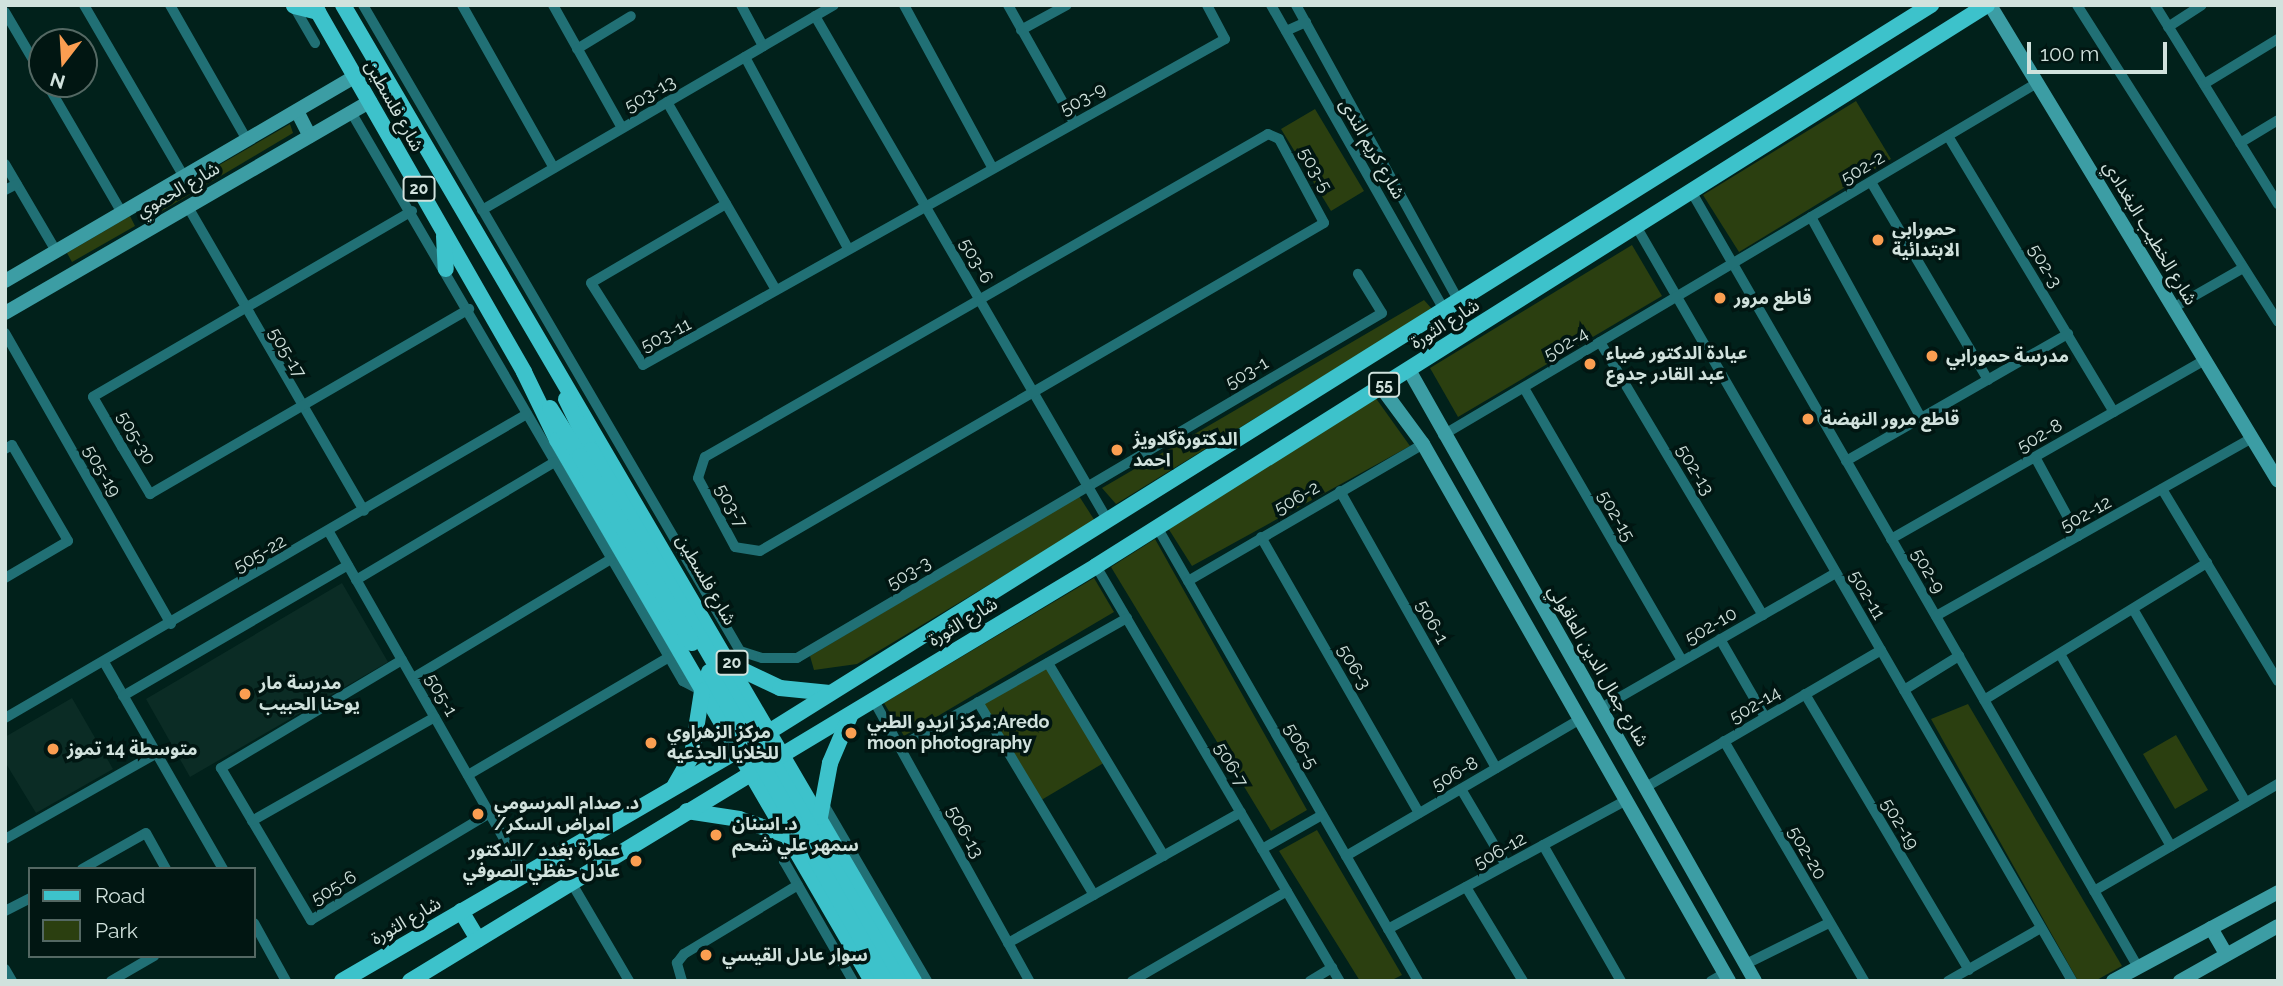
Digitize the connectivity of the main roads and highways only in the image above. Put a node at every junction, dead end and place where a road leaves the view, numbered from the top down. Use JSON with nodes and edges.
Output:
{"nodes":[{"id":1,"x":343,"y":5,"type":"edge"},
{"id":2,"x":1931,"y":5,"type":"edge"},
{"id":3,"x":1988,"y":5,"type":"edge"},
{"id":4,"x":293,"y":6,"type":"edge"},
{"id":5,"x":316,"y":9,"type":"edge"},
{"id":6,"x":371,"y":20,"type":"road end"},
{"id":7,"x":356,"y":29,"type":"junction"},
{"id":8,"x":444,"y":233,"type":"junction"},
{"id":9,"x":446,"y":269,"type":"road end"},
{"id":10,"x":542,"y":349,"type":"junction"},
{"id":11,"x":524,"y":372,"type":"junction"},
{"id":12,"x":1245,"y":435,"type":"junction"},
{"id":13,"x":585,"y":453,"type":"junction"},
{"id":14,"x":1262,"y":462,"type":"junction"},
{"id":15,"x":737,"y":658,"type":"junction"},
{"id":16,"x":702,"y":691,"type":"junction"},
{"id":17,"x":830,"y":693,"type":"junction"},
{"id":18,"x":852,"y":713,"type":"junction"},
{"id":19,"x":768,"y":732,"type":"junction"},
{"id":20,"x":740,"y":749,"type":"junction"},
{"id":21,"x":782,"y":755,"type":"junction"},
{"id":22,"x":753,"y":773,"type":"junction"},
{"id":23,"x":674,"y":787,"type":"junction"},
{"id":24,"x":822,"y":810,"type":"junction"},
{"id":25,"x":687,"y":811,"type":"junction"},
{"id":26,"x":790,"y":838,"type":"junction"},
{"id":27,"x":461,"y":911,"type":"junction"},
{"id":28,"x":478,"y":939,"type":"junction"},
{"id":29,"x":342,"y":981,"type":"edge"},
{"id":30,"x":410,"y":981,"type":"edge"},
{"id":31,"x":872,"y":981,"type":"edge"},
{"id":32,"x":885,"y":981,"type":"edge"},
{"id":33,"x":899,"y":981,"type":"edge"},
{"id":34,"x":914,"y":981,"type":"edge"}],
"edges":[{"from":1,"to":7,"type":"main road","name":"شارع فلسطين","number":"20"},
{"from":2,"to":12,"type":"main road","name":"شارع الثورة","number":"55"},
{"from":3,"to":14,"type":"main road","name":"شارع الثورة","number":"55"},
{"from":4,"to":5,"type":"main road"},
{"from":5,"to":8,"type":"main road","name":"شارع فلسطين","number":"20"},
{"from":6,"to":7,"type":"main road"},
{"from":7,"to":10,"type":"main road","name":"شارع فلسطين","number":"20"},
{"from":8,"to":9,"type":"main road"},
{"from":8,"to":11,"type":"main road","name":"شارع فلسطين","number":"20"},
{"from":10,"to":13,"type":"main road","name":"شارع فلسطين","number":"20"},
{"from":10,"to":15,"type":"main road","name":"شارع فلسطين","number":"20"},
{"from":11,"to":13,"type":"main road","name":"شارع فلسطين","number":"20"},
{"from":11,"to":16,"type":"main road","name":"شارع فلسطين","number":"20"},
{"from":12,"to":14,"type":"main road"},
{"from":12,"to":17,"type":"main road","name":"شارع الثورة","number":"55"},
{"from":13,"to":32,"type":"main road","name":"شارع فلسطين","number":"20","bridge":true},
{"from":13,"to":33,"type":"main road","name":"شارع فلسطين","number":"20","bridge":true},
{"from":14,"to":18,"type":"main road","name":"شارع الثورة","number":"55"},
{"from":15,"to":17,"type":"main road"},
{"from":15,"to":19,"type":"main road","name":"شارع فلسطين","number":"20"},
{"from":16,"to":20,"type":"main road","name":"شارع فلسطين","number":"20"},
{"from":16,"to":23,"type":"main road"},
{"from":17,"to":19,"type":"main road","name":"شارع الثورة","number":"55"},
{"from":18,"to":21,"type":"main road","name":"شارع الثورة","number":"55"},
{"from":18,"to":24,"type":"main road"},
{"from":19,"to":21,"type":"main road","name":"شارع فلسطين","number":"20"},
{"from":20,"to":22,"type":"main road","name":"شارع فلسطين","number":"20"},
{"from":20,"to":23,"type":"main road","name":"شارع الثورة"},
{"from":21,"to":24,"type":"main road","name":"شارع فلسطين","number":"20"},
{"from":22,"to":25,"type":"main road"},
{"from":22,"to":26,"type":"main road","name":"شارع فلسطين","number":"20"},
{"from":23,"to":27,"type":"main road","name":"شارع الثورة"},
{"from":24,"to":34,"type":"main road","name":"شارع فلسطين","number":"20"},
{"from":25,"to":26,"type":"main road"},
{"from":25,"to":28,"type":"main road"},
{"from":26,"to":31,"type":"main road","name":"شارع فلسطين","number":"20"},
{"from":27,"to":28,"type":"main road"},
{"from":27,"to":29,"type":"main road","name":"شارع الثورة"},
{"from":28,"to":30,"type":"main road"}]}
